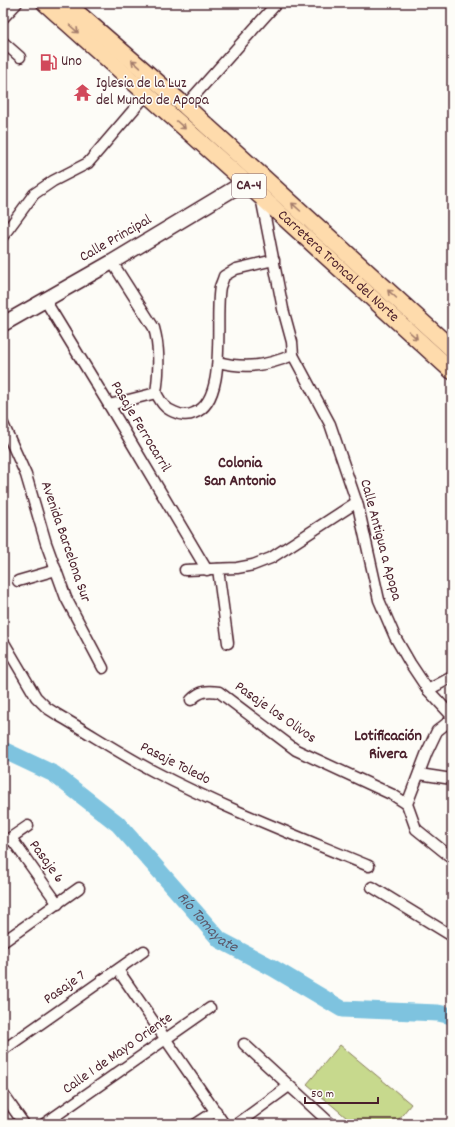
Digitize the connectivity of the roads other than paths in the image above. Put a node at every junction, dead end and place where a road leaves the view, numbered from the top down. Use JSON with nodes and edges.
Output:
{"nodes":[{"id":1,"x":17,"y":3,"type":"edge"},
{"id":2,"x":45,"y":3,"type":"edge"},
{"id":3,"x":66,"y":3,"type":"edge"},
{"id":4,"x":277,"y":3,"type":"edge"},
{"id":5,"x":3,"y":18,"type":"edge"},
{"id":6,"x":3,"y":42,"type":"edge"},
{"id":7,"x":20,"y":57,"type":"dead end"},
{"id":8,"x":147,"y":94,"type":"junction"},
{"id":9,"x":185,"y":106,"type":"junction"},
{"id":10,"x":245,"y":182,"type":"junction"},
{"id":11,"x":261,"y":197,"type":"junction"},
{"id":12,"x":3,"y":236,"type":"edge"},
{"id":13,"x":274,"y":260,"type":"junction"},
{"id":14,"x":112,"y":262,"type":"junction"},
{"id":15,"x":45,"y":300,"type":"junction"},
{"id":16,"x":3,"y":324,"type":"edge"},
{"id":17,"x":452,"y":348,"type":"edge"},
{"id":18,"x":293,"y":355,"type":"junction"},
{"id":19,"x":218,"y":362,"type":"junction"},
{"id":20,"x":452,"y":371,"type":"edge"},
{"id":21,"x":156,"y":392,"type":"junction"},
{"id":22,"x":109,"y":405,"type":"junction"},
{"id":23,"x":3,"y":424,"type":"edge"},
{"id":24,"x":6,"y":436,"type":"edge"},
{"id":25,"x":357,"y":502,"type":"junction"},
{"id":26,"x":218,"y":569,"type":"junction"},
{"id":27,"x":56,"y":570,"type":"junction"},
{"id":28,"x":185,"y":570,"type":"dead end"},
{"id":29,"x":207,"y":570,"type":"junction"},
{"id":30,"x":18,"y":581,"type":"dead end"},
{"id":31,"x":3,"y":642,"type":"edge"},
{"id":32,"x":228,"y":643,"type":"dead end"},
{"id":33,"x":103,"y":668,"type":"dead end"},
{"id":34,"x":452,"y":677,"type":"edge"},
{"id":35,"x":428,"y":690,"type":"junction"},
{"id":36,"x":191,"y":700,"type":"dead end"},
{"id":37,"x":452,"y":716,"type":"edge"},
{"id":38,"x":452,"y":719,"type":"edge"},
{"id":39,"x":418,"y":774,"type":"junction"},
{"id":40,"x":452,"y":779,"type":"edge"},
{"id":41,"x":407,"y":804,"type":"junction"},
{"id":42,"x":28,"y":826,"type":"dead end"},
{"id":43,"x":7,"y":841,"type":"edge"},
{"id":44,"x":452,"y":858,"type":"edge"},
{"id":45,"x":369,"y":866,"type":"dead end"},
{"id":46,"x":372,"y":887,"type":"dead end"},
{"id":47,"x":79,"y":888,"type":"dead end"},
{"id":48,"x":58,"y":904,"type":"junction"},
{"id":49,"x":452,"y":936,"type":"edge"},
{"id":50,"x":3,"y":942,"type":"edge"},
{"id":51,"x":144,"y":951,"type":"dead end"},
{"id":52,"x":118,"y":970,"type":"junction"},
{"id":53,"x":210,"y":1008,"type":"dead end"},
{"id":54,"x":165,"y":1039,"type":"junction"},
{"id":55,"x":244,"y":1044,"type":"dead end"},
{"id":56,"x":3,"y":1050,"type":"edge"},
{"id":57,"x":289,"y":1086,"type":"junction"},
{"id":58,"x":3,"y":1094,"type":"edge"},
{"id":59,"x":216,"y":1111,"type":"junction"},
{"id":60,"x":24,"y":1124,"type":"edge"},
{"id":61,"x":44,"y":1124,"type":"edge"},
{"id":62,"x":196,"y":1124,"type":"edge"},
{"id":63,"x":224,"y":1124,"type":"edge"},
{"id":64,"x":237,"y":1124,"type":"edge"},
{"id":65,"x":331,"y":1124,"type":"edge"}],
"edges":[{"from":1,"to":5,"type":"street"},
{"from":2,"to":8,"type":"main road","name":"Carretera Troncal del Norte","number":"CA-4","one_way":true},
{"from":9,"to":3,"type":"main road","name":"Carretera Troncal del Norte","number":"CA-4","one_way":true},
{"from":4,"to":9,"type":"street"},
{"from":6,"to":7,"type":"street"},
{"from":8,"to":10,"type":"main road","name":"Carretera Troncal del Norte","number":"CA-4","one_way":true},
{"from":8,"to":12,"type":"street"},
{"from":17,"to":9,"type":"main road","name":"Carretera Troncal del Norte","number":"CA-4","one_way":true},
{"from":10,"to":11,"type":"main road","name":"Carretera Troncal del Norte","number":"CA-4"},
{"from":10,"to":14,"type":"street","name":"Calle Principal"},
{"from":11,"to":13,"type":"street","name":"Calle Antigua a Apopa"},
{"from":11,"to":20,"type":"main road","name":"Carretera Troncal del Norte","number":"CA-4","one_way":true},
{"from":13,"to":18,"type":"street","name":"Calle Antigua a Apopa"},
{"from":13,"to":19,"type":"street"},
{"from":14,"to":15,"type":"street","name":"Calle Principal"},
{"from":14,"to":21,"type":"street"},
{"from":15,"to":16,"type":"street","name":"Calle Principal"},
{"from":15,"to":22,"type":"street","name":"Pasaje Ferrocarril"},
{"from":18,"to":19,"type":"street"},
{"from":18,"to":25,"type":"street","name":"Calle Antigua a Apopa"},
{"from":19,"to":21,"type":"street"},
{"from":21,"to":22,"type":"street"},
{"from":22,"to":29,"type":"street","name":"Pasaje Ferrocarril"},
{"from":23,"to":24,"type":"street","name":"Avenida Barcelona Sur"},
{"from":24,"to":27,"type":"street","name":"Avenida Barcelona Sur"},
{"from":25,"to":26,"type":"street"},
{"from":25,"to":35,"type":"street","name":"Calle Antigua a Apopa"},
{"from":26,"to":29,"type":"street"},
{"from":26,"to":32,"type":"street"},
{"from":27,"to":30,"type":"street"},
{"from":27,"to":33,"type":"street","name":"Avenida Barcelona Sur"},
{"from":28,"to":29,"type":"street"},
{"from":31,"to":45,"type":"street","name":"Pasaje Toledo"},
{"from":34,"to":35,"type":"street"},
{"from":35,"to":37,"type":"street","name":"Calle Antigua a Apopa"},
{"from":36,"to":41,"type":"street","name":"Pasaje los Olivos"},
{"from":38,"to":39,"type":"street"},
{"from":39,"to":40,"type":"street"},
{"from":39,"to":41,"type":"street"},
{"from":41,"to":44,"type":"street"},
{"from":42,"to":43,"type":"street"},
{"from":43,"to":48,"type":"street","name":"Pasaje 6"},
{"from":46,"to":49,"type":"street"},
{"from":47,"to":48,"type":"street","name":"Pasaje 6"},
{"from":48,"to":50,"type":"street","name":"Pasaje 6"},
{"from":51,"to":52,"type":"street","name":"Pasaje 7"},
{"from":52,"to":54,"type":"street"},
{"from":52,"to":56,"type":"street","name":"Pasaje 7"},
{"from":53,"to":54,"type":"street","name":"Calle 1 de Mayo Oriente"},
{"from":54,"to":59,"type":"street"},
{"from":54,"to":61,"type":"street","name":"Calle 1 de Mayo Oriente"},
{"from":55,"to":57,"type":"street"},
{"from":57,"to":64,"type":"street"},
{"from":57,"to":65,"type":"street"},
{"from":58,"to":60,"type":"street"},
{"from":59,"to":62,"type":"street"},
{"from":59,"to":63,"type":"street"}]}
